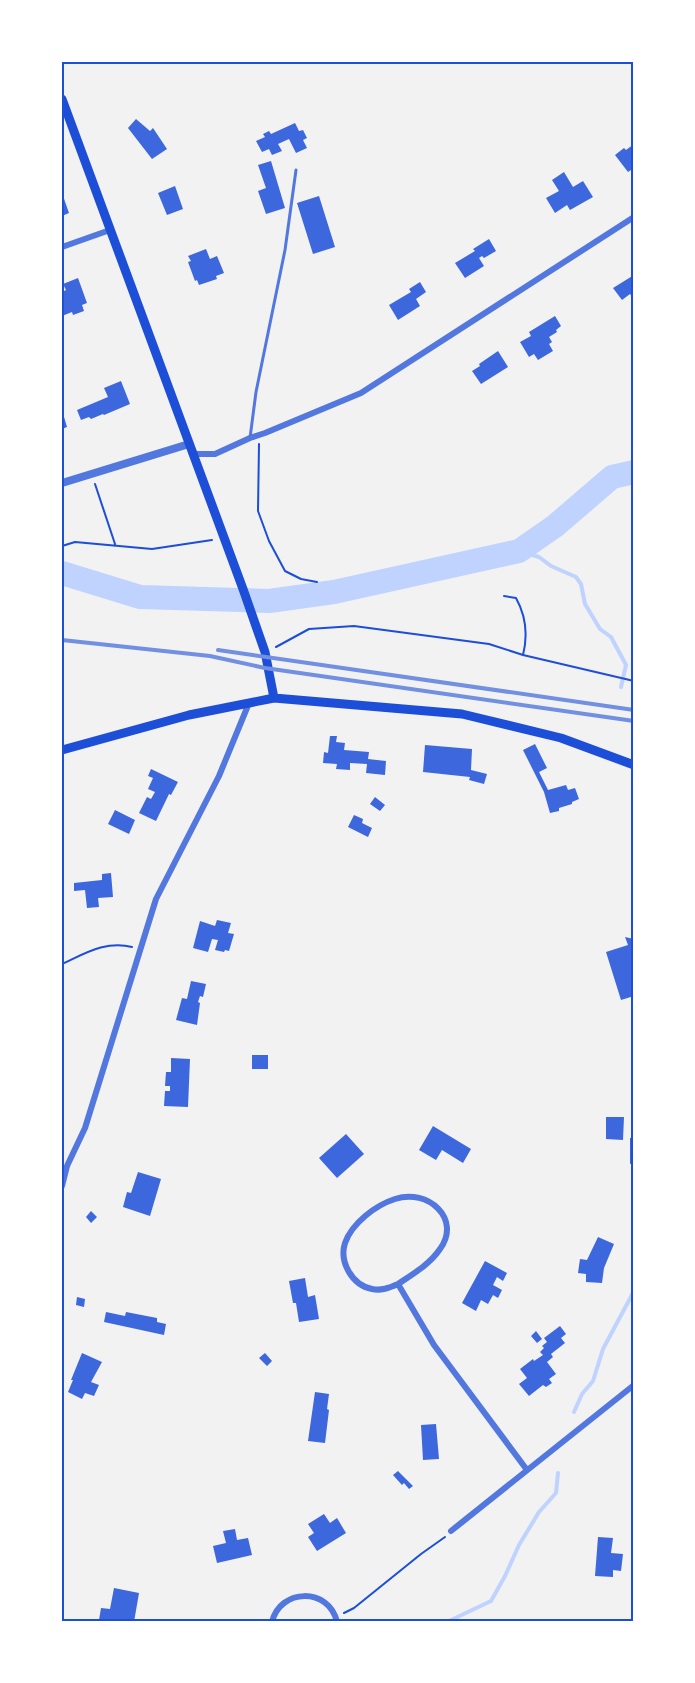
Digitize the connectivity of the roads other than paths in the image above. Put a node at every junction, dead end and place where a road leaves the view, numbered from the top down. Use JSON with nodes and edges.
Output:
{"nodes":[{"id":1,"x":62,"y":99,"type":"edge"},
{"id":2,"x":296,"y":170,"type":"dead end"},
{"id":3,"x":633,"y":218,"type":"edge"},
{"id":4,"x":110,"y":230,"type":"junction"},
{"id":5,"x":62,"y":247,"type":"edge"},
{"id":6,"x":250,"y":438,"type":"junction"},
{"id":7,"x":189,"y":444,"type":"junction"},
{"id":8,"x":194,"y":454,"type":"junction"},
{"id":9,"x":62,"y":483,"type":"edge"},
{"id":10,"x":274,"y":698,"type":"junction"},
{"id":11,"x":249,"y":703,"type":"junction"},
{"id":12,"x":62,"y":750,"type":"edge"},
{"id":13,"x":633,"y":765,"type":"edge"},
{"id":14,"x":62,"y":1186,"type":"edge"},
{"id":15,"x":398,"y":1284,"type":"junction"},
{"id":16,"x":633,"y":1385,"type":"edge"},
{"id":17,"x":527,"y":1470,"type":"junction"},
{"id":18,"x":451,"y":1531,"type":"road end"},
{"id":19,"x":336,"y":1619,"type":"edge"},
{"id":20,"x":272,"y":1622,"type":"edge"}],
"edges":[{"from":1,"to":4,"type":"main road"},
{"from":2,"to":6,"type":"lane"},
{"from":3,"to":6,"type":"street"},
{"from":4,"to":5,"type":"street"},
{"from":4,"to":7,"type":"main road"},
{"from":6,"to":8,"type":"street"},
{"from":7,"to":8,"type":"main road"},
{"from":7,"to":9,"type":"street"},
{"from":8,"to":10,"type":"main road"},
{"from":10,"to":11,"type":"main road"},
{"from":10,"to":13,"type":"main road"},
{"from":11,"to":12,"type":"main road"},
{"from":11,"to":14,"type":"street"},
{"from":15,"to":15,"type":"street"},
{"from":15,"to":17,"type":"street"},
{"from":16,"to":17,"type":"street"},
{"from":17,"to":18,"type":"street"},
{"from":19,"to":20,"type":"street"}]}
